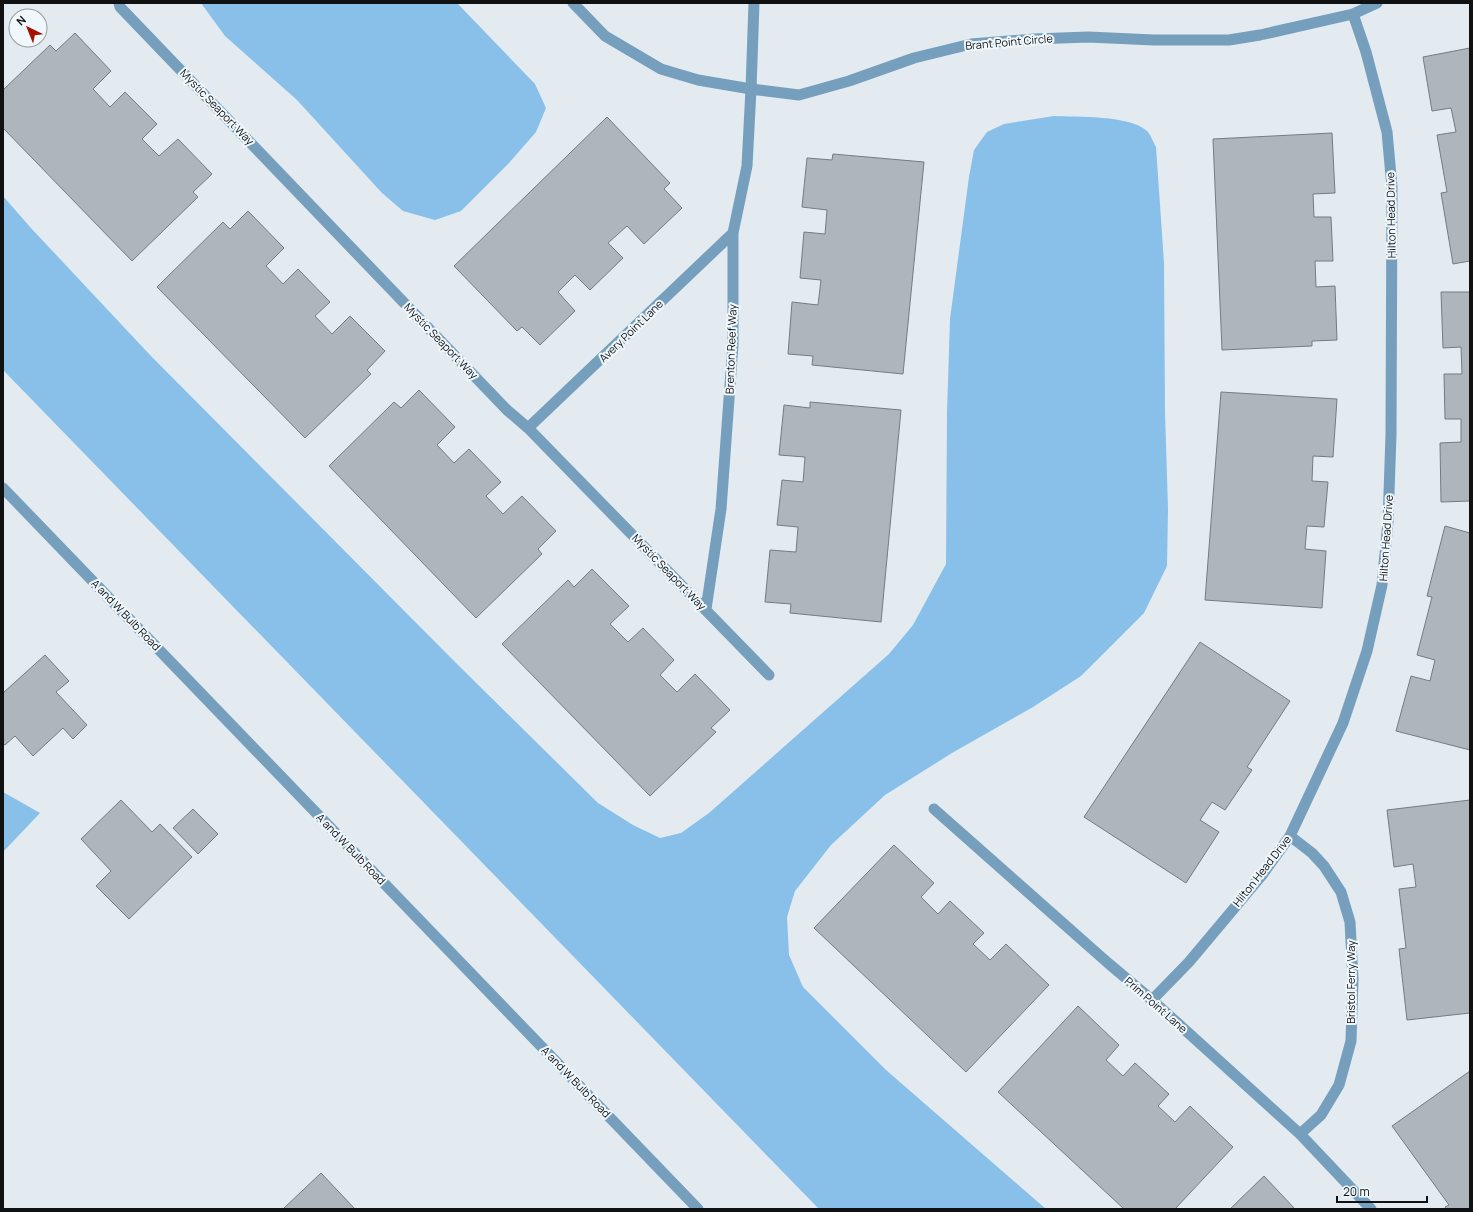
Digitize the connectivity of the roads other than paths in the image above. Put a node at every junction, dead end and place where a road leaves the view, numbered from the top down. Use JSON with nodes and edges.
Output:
{"nodes":[{"id":1,"x":119,"y":3,"type":"edge"},
{"id":2,"x":573,"y":3,"type":"edge"},
{"id":3,"x":754,"y":3,"type":"edge"},
{"id":4,"x":1377,"y":3,"type":"edge"},
{"id":5,"x":1353,"y":14,"type":"junction"},
{"id":6,"x":751,"y":89,"type":"junction"},
{"id":7,"x":734,"y":233,"type":"junction"},
{"id":8,"x":528,"y":428,"type":"junction"},
{"id":9,"x":3,"y":488,"type":"edge"},
{"id":10,"x":706,"y":609,"type":"junction"},
{"id":11,"x":769,"y":675,"type":"dead end"},
{"id":12,"x":934,"y":809,"type":"dead end"},
{"id":13,"x":1290,"y":836,"type":"junction"},
{"id":14,"x":1152,"y":1000,"type":"junction"},
{"id":15,"x":1300,"y":1134,"type":"junction"},
{"id":16,"x":698,"y":1209,"type":"edge"},
{"id":17,"x":1371,"y":1209,"type":"edge"}],
"edges":[{"from":1,"to":8,"type":"street","name":"Mystic Seaport Way"},
{"from":2,"to":6,"type":"street","name":"Brant Point Circle"},
{"from":3,"to":6,"type":"street","name":"Brenton Reef Way"},
{"from":4,"to":5,"type":"street","name":"Brant Point Circle"},
{"from":5,"to":6,"type":"street","name":"Brant Point Circle"},
{"from":5,"to":13,"type":"street","name":"Hilton Head Drive"},
{"from":6,"to":7,"type":"street","name":"Brenton Reef Way"},
{"from":7,"to":8,"type":"street","name":"Avery Point Lane"},
{"from":7,"to":10,"type":"street","name":"Brenton Reef Way"},
{"from":8,"to":10,"type":"street","name":"Mystic Seaport Way"},
{"from":9,"to":16,"type":"street","name":"A and W Bulb Road"},
{"from":10,"to":11,"type":"street","name":"Mystic Seaport Way"},
{"from":12,"to":14,"type":"street","name":"Prim Point Lane"},
{"from":13,"to":14,"type":"street","name":"Hilton Head Drive"},
{"from":13,"to":15,"type":"street","name":"Bristol Ferry Way"},
{"from":14,"to":15,"type":"street","name":"Prim Point Lane"},
{"from":15,"to":17,"type":"street","name":"Prim Point Lane"}]}
